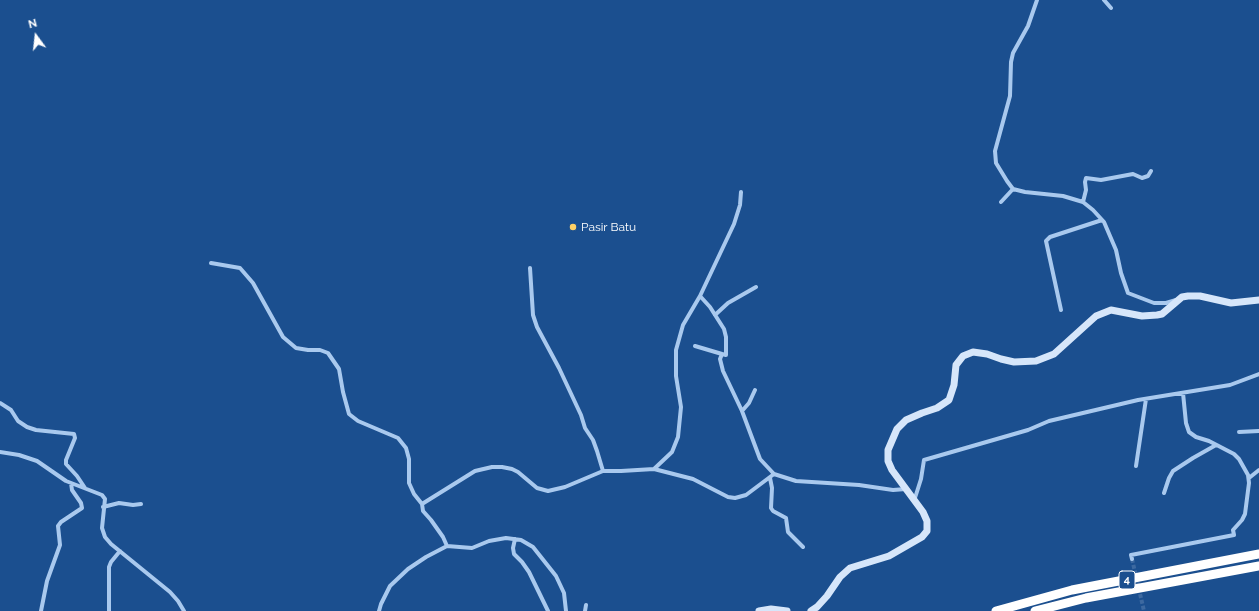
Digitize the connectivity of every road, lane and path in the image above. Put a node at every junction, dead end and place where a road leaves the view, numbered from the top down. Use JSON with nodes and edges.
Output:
{"nodes":[{"id":1,"x":1037,"y":0,"type":"edge"},
{"id":2,"x":1104,"y":0,"type":"edge"},
{"id":3,"x":1111,"y":8,"type":"dead end"},
{"id":4,"x":1151,"y":171,"type":"dead end"},
{"id":5,"x":1014,"y":189,"type":"junction"},
{"id":6,"x":741,"y":192,"type":"dead end"},
{"id":7,"x":1001,"y":202,"type":"dead end"},
{"id":8,"x":1083,"y":202,"type":"junction"},
{"id":9,"x":1102,"y":220,"type":"junction"},
{"id":10,"x":210,"y":263,"type":"dead end"},
{"id":11,"x":530,"y":268,"type":"dead end"},
{"id":12,"x":756,"y":287,"type":"dead end"},
{"id":13,"x":700,"y":296,"type":"junction"},
{"id":14,"x":1178,"y":300,"type":"junction"},
{"id":15,"x":1259,"y":300,"type":"edge"},
{"id":16,"x":1061,"y":310,"type":"dead end"},
{"id":17,"x":715,"y":315,"type":"junction"},
{"id":18,"x":695,"y":346,"type":"dead end"},
{"id":19,"x":722,"y":354,"type":"junction"},
{"id":20,"x":1259,"y":374,"type":"edge"},
{"id":21,"x":755,"y":390,"type":"dead end"},
{"id":22,"x":1183,"y":393,"type":"junction"},
{"id":23,"x":1146,"y":399,"type":"junction"},
{"id":24,"x":0,"y":403,"type":"edge"},
{"id":25,"x":742,"y":411,"type":"junction"},
{"id":26,"x":1259,"y":431,"type":"edge"},
{"id":27,"x":1239,"y":432,"type":"dead end"},
{"id":28,"x":1216,"y":445,"type":"junction"},
{"id":29,"x":0,"y":452,"type":"edge"},
{"id":30,"x":1136,"y":466,"type":"dead end"},
{"id":31,"x":654,"y":469,"type":"junction"},
{"id":32,"x":1259,"y":470,"type":"edge"},
{"id":33,"x":603,"y":471,"type":"junction"},
{"id":34,"x":774,"y":474,"type":"junction"},
{"id":35,"x":770,"y":478,"type":"junction"},
{"id":36,"x":1249,"y":478,"type":"junction"},
{"id":37,"x":71,"y":483,"type":"junction"},
{"id":38,"x":86,"y":488,"type":"junction"},
{"id":39,"x":907,"y":489,"type":"junction"},
{"id":40,"x":1164,"y":493,"type":"dead end"},
{"id":41,"x":914,"y":501,"type":"junction"},
{"id":42,"x":141,"y":504,"type":"dead end"},
{"id":43,"x":422,"y":504,"type":"junction"},
{"id":44,"x":103,"y":507,"type":"junction"},
{"id":45,"x":515,"y":539,"type":"junction"},
{"id":46,"x":447,"y":546,"type":"junction"},
{"id":47,"x":803,"y":547,"type":"dead end"},
{"id":48,"x":120,"y":551,"type":"junction"},
{"id":49,"x":1259,"y":554,"type":"edge"},
{"id":50,"x":1132,"y":559,"type":"dead end"},
{"id":51,"x":1259,"y":566,"type":"edge"},
{"id":52,"x":586,"y":605,"type":"dead end"},
{"id":53,"x":566,"y":610,"type":"edge"},
{"id":54,"x":41,"y":611,"type":"edge"},
{"id":55,"x":109,"y":611,"type":"edge"},
{"id":56,"x":184,"y":611,"type":"edge"},
{"id":57,"x":379,"y":611,"type":"edge"},
{"id":58,"x":548,"y":611,"type":"edge"},
{"id":59,"x":585,"y":611,"type":"edge"},
{"id":60,"x":759,"y":611,"type":"edge"},
{"id":61,"x":787,"y":611,"type":"edge"},
{"id":62,"x":811,"y":611,"type":"edge"},
{"id":63,"x":996,"y":611,"type":"edge"},
{"id":64,"x":1035,"y":611,"type":"edge"}],
"edges":[{"from":1,"to":5,"type":"street"},
{"from":2,"to":3,"type":"street"},
{"from":4,"to":8,"type":"street"},
{"from":5,"to":7,"type":"street"},
{"from":5,"to":8,"type":"street"},
{"from":6,"to":13,"type":"street"},
{"from":8,"to":9,"type":"street"},
{"from":9,"to":14,"type":"street"},
{"from":9,"to":16,"type":"street"},
{"from":10,"to":43,"type":"street"},
{"from":11,"to":33,"type":"street"},
{"from":12,"to":17,"type":"street"},
{"from":13,"to":17,"type":"street"},
{"from":13,"to":31,"type":"street"},
{"from":14,"to":15,"type":"main road"},
{"from":14,"to":39,"type":"main road"},
{"from":17,"to":19,"type":"street"},
{"from":18,"to":19,"type":"street"},
{"from":19,"to":25,"type":"street"},
{"from":20,"to":22,"type":"street"},
{"from":21,"to":25,"type":"street"},
{"from":22,"to":23,"type":"street"},
{"from":22,"to":28,"type":"street"},
{"from":23,"to":30,"type":"street"},
{"from":23,"to":41,"type":"street"},
{"from":24,"to":38,"type":"street"},
{"from":25,"to":34,"type":"street"},
{"from":26,"to":27,"type":"street"},
{"from":28,"to":36,"type":"street"},
{"from":28,"to":40,"type":"street"},
{"from":29,"to":37,"type":"street"},
{"from":31,"to":33,"type":"street"},
{"from":31,"to":35,"type":"street"},
{"from":32,"to":36,"type":"street"},
{"from":33,"to":43,"type":"street"},
{"from":34,"to":35,"type":"street"},
{"from":34,"to":39,"type":"street"},
{"from":35,"to":47,"type":"street"},
{"from":36,"to":50,"type":"street"},
{"from":37,"to":38,"type":"street"},
{"from":37,"to":54,"type":"street"},
{"from":38,"to":44,"type":"street"},
{"from":39,"to":41,"type":"main road"},
{"from":41,"to":62,"type":"main road"},
{"from":42,"to":44,"type":"street"},
{"from":43,"to":46,"type":"street"},
{"from":44,"to":48,"type":"street"},
{"from":45,"to":46,"type":"street"},
{"from":45,"to":53,"type":"street"},
{"from":45,"to":58,"type":"street"},
{"from":46,"to":57,"type":"street"},
{"from":48,"to":55,"type":"street"},
{"from":48,"to":56,"type":"street"},
{"from":49,"to":63,"type":"highway","number":"4"},
{"from":51,"to":64,"type":"highway","number":"4"},
{"from":52,"to":59,"type":"street"},
{"from":60,"to":61,"type":"main road"}]}
